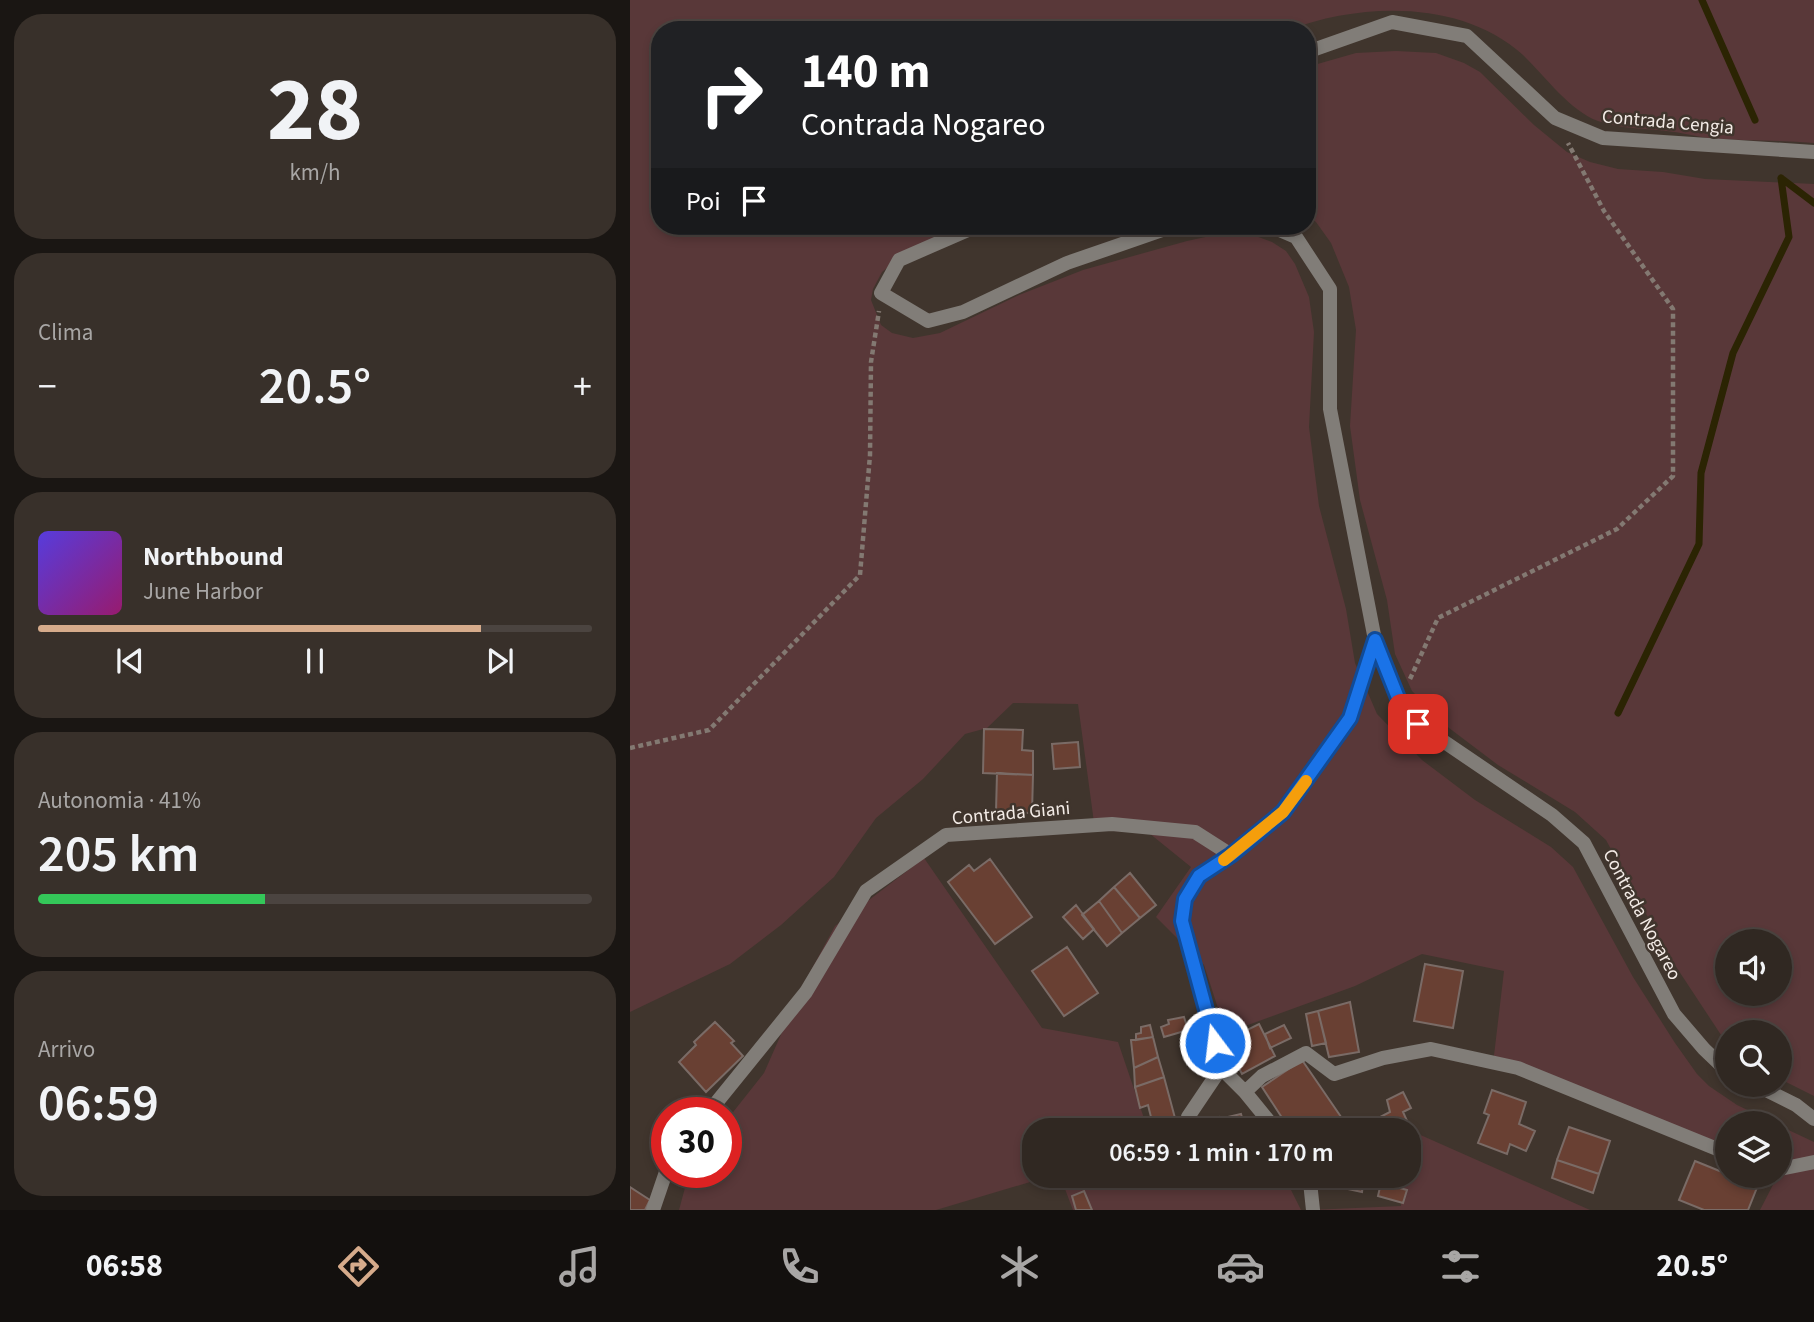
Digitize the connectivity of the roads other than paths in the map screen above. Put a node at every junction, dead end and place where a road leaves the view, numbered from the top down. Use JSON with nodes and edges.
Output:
{"nodes":[{"id":1,"x":1316,"y":49,"type":"edge"},
{"id":2,"x":1814,"y":152,"type":"edge"},
{"id":3,"x":957,"y":235,"type":"edge"},
{"id":4,"x":1148,"y":235,"type":"edge"},
{"id":5,"x":1291,"y":235,"type":"edge"},
{"id":6,"x":1375,"y":640,"type":"junction"},
{"id":7,"x":1231,"y":855,"type":"junction"},
{"id":8,"x":1715,"y":1060,"type":"edge"},
{"id":9,"x":1221,"y":1068,"type":"junction"},
{"id":10,"x":1245,"y":1092,"type":"junction"},
{"id":11,"x":721,"y":1097,"type":"edge"},
{"id":12,"x":1780,"y":1097,"type":"edge"},
{"id":13,"x":1188,"y":1117,"type":"dead end"},
{"id":14,"x":1266,"y":1118,"type":"edge"},
{"id":15,"x":1814,"y":1119,"type":"edge"},
{"id":16,"x":1715,"y":1148,"type":"edge"},
{"id":17,"x":1814,"y":1162,"type":"edge"},
{"id":18,"x":1792,"y":1167,"type":"edge"},
{"id":19,"x":661,"y":1188,"type":"edge"},
{"id":20,"x":1311,"y":1188,"type":"edge"},
{"id":21,"x":653,"y":1210,"type":"edge"},
{"id":22,"x":1313,"y":1210,"type":"edge"}],
"edges":[{"from":1,"to":2,"type":"street","name":"Contrada Cengia"},
{"from":3,"to":4,"type":"street"},
{"from":5,"to":6,"type":"street","name":"Contrada Nogareo"},
{"from":6,"to":7,"type":"street","name":"Contrada Nogareo"},
{"from":6,"to":8,"type":"street","name":"Contrada Nogareo"},
{"from":7,"to":9,"type":"street","name":"Contrada Nogareo"},
{"from":7,"to":11,"type":"street","name":"Contrada Giani"},
{"from":9,"to":10,"type":"street"},
{"from":9,"to":13,"type":"street"},
{"from":10,"to":14,"type":"street"},
{"from":10,"to":16,"type":"street"},
{"from":12,"to":15,"type":"street"},
{"from":17,"to":18,"type":"street"},
{"from":19,"to":21,"type":"street"},
{"from":20,"to":22,"type":"street"}]}
